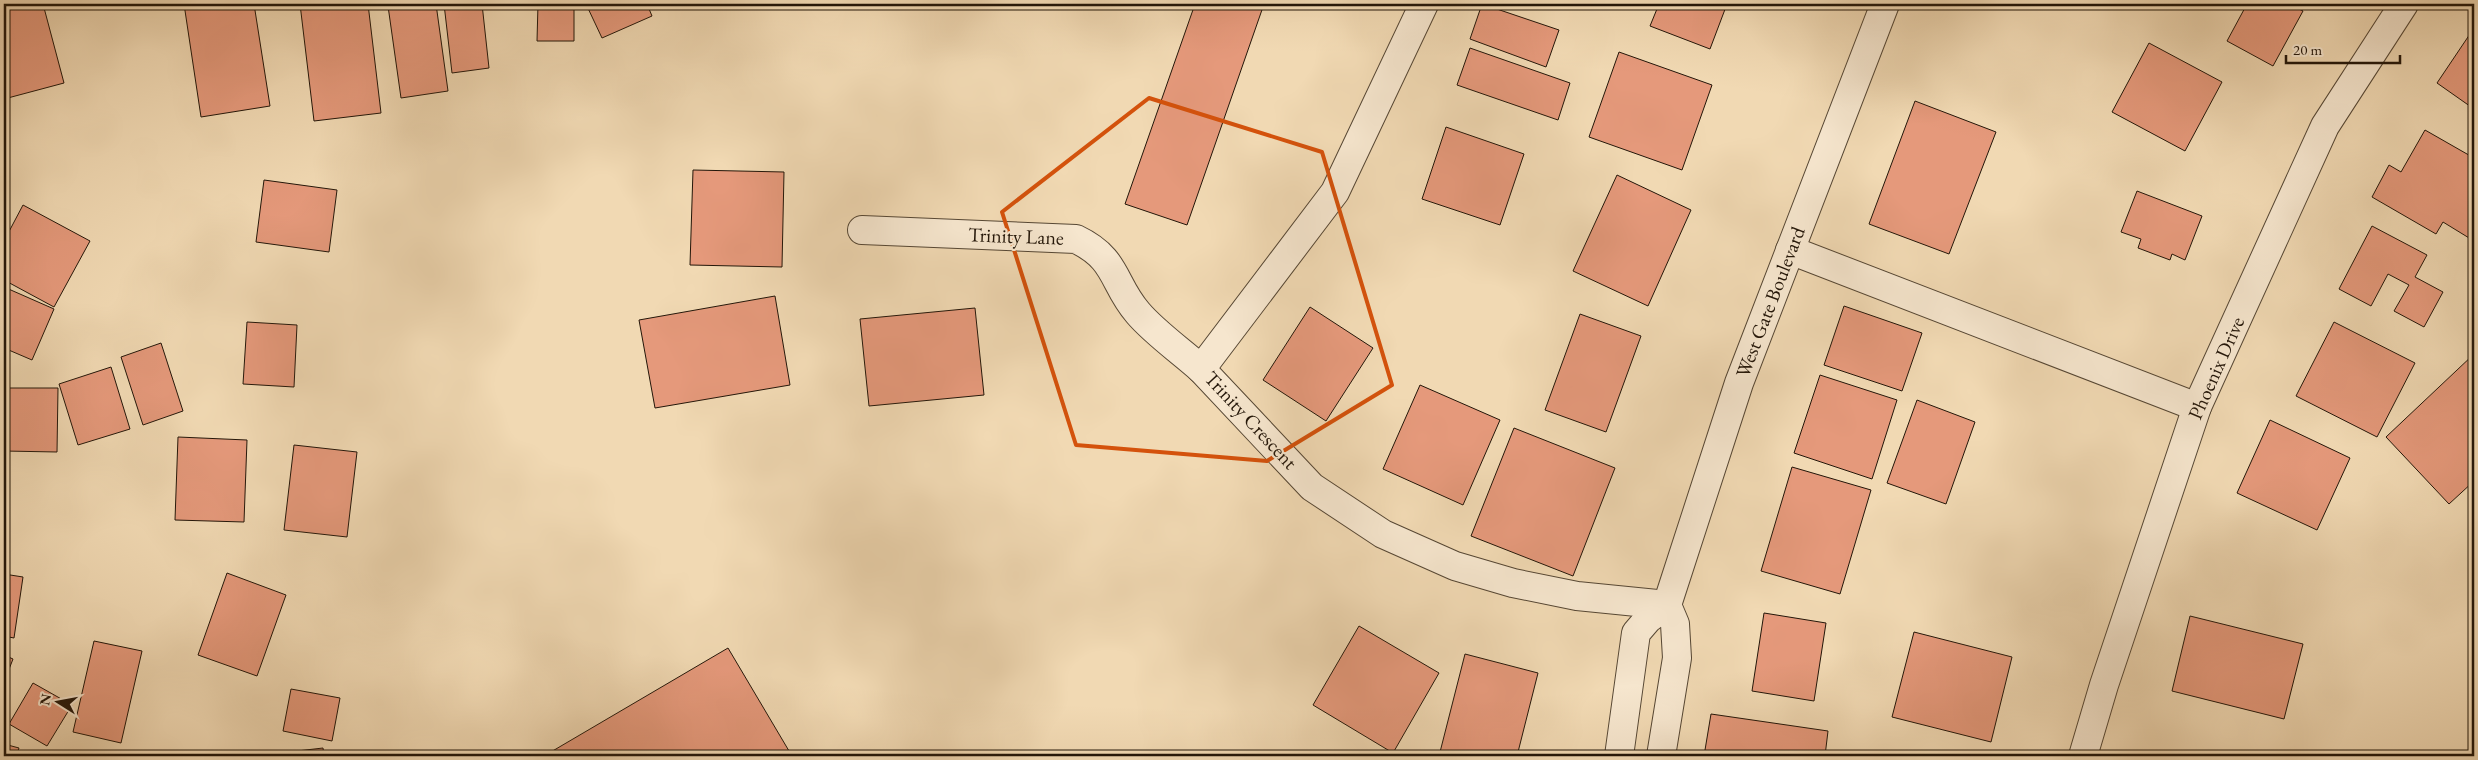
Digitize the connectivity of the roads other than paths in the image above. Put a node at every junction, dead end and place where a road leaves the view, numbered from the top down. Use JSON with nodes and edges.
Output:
{"nodes":[{"id":1,"x":1424,"y":4,"type":"edge"},
{"id":2,"x":1884,"y":4,"type":"edge"},
{"id":3,"x":2404,"y":4,"type":"edge"},
{"id":4,"x":862,"y":230,"type":"dead end"},
{"id":5,"x":1790,"y":250,"type":"junction"},
{"id":6,"x":1201,"y":369,"type":"junction"},
{"id":7,"x":2197,"y":407,"type":"junction"},
{"id":8,"x":1667,"y":605,"type":"junction"},
{"id":9,"x":1619,"y":756,"type":"edge"},
{"id":10,"x":1661,"y":756,"type":"edge"},
{"id":11,"x":2083,"y":756,"type":"edge"}],
"edges":[{"from":1,"to":6,"type":"street","name":"Trinity Crescent"},
{"from":2,"to":5,"type":"street","name":"West Gate Boulevard"},
{"from":3,"to":7,"type":"street","name":"Phoenix Drive"},
{"from":4,"to":6,"type":"street","name":"Trinity Lane"},
{"from":5,"to":7,"type":"street"},
{"from":5,"to":8,"type":"street","name":"West Gate Boulevard"},
{"from":6,"to":8,"type":"street","name":"Trinity Crescent"},
{"from":7,"to":11,"type":"street","name":"Phoenix Drive"},
{"from":8,"to":9,"type":"street"},
{"from":8,"to":10,"type":"street"}]}
